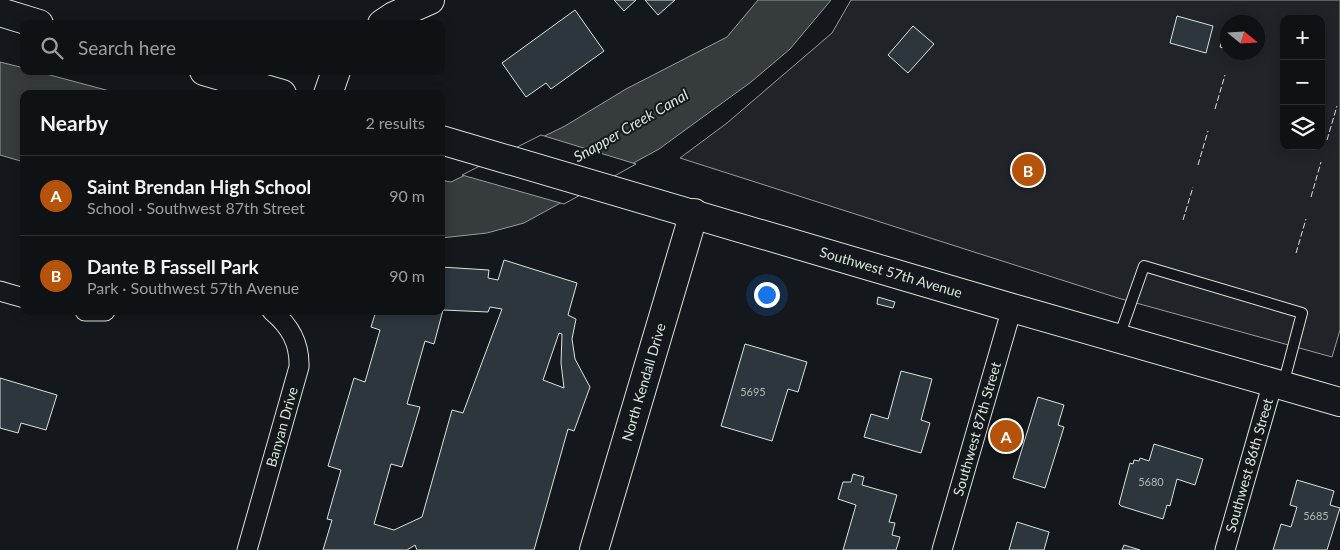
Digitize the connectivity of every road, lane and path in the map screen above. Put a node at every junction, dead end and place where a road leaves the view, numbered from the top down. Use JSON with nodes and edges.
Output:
{"nodes":[{"id":1,"x":430,"y":0,"type":"edge"},
{"id":2,"x":0,"y":12,"type":"edge"},
{"id":3,"x":26,"y":20,"type":"edge"},
{"id":4,"x":388,"y":20,"type":"edge"},
{"id":5,"x":218,"y":75,"type":"edge"},
{"id":6,"x":335,"y":75,"type":"edge"},
{"id":7,"x":268,"y":90,"type":"edge"},
{"id":8,"x":329,"y":90,"type":"edge"},
{"id":9,"x":445,"y":141,"type":"edge"},
{"id":10,"x":694,"y":213,"type":"junction"},
{"id":11,"x":0,"y":291,"type":"edge"},
{"id":12,"x":20,"y":297,"type":"edge"},
{"id":13,"x":1012,"y":308,"type":"junction"},
{"id":14,"x":276,"y":315,"type":"edge"},
{"id":15,"x":1119,"y":338,"type":"junction"},
{"id":16,"x":1278,"y":384,"type":"junction"},
{"id":17,"x":1340,"y":402,"type":"edge"},
{"id":18,"x":247,"y":550,"type":"edge"},
{"id":19,"x":594,"y":550,"type":"edge"},
{"id":20,"x":942,"y":550,"type":"edge"},
{"id":21,"x":1225,"y":550,"type":"edge"}],
"edges":[{"from":1,"to":4,"type":"main road"},
{"from":2,"to":3,"type":"main road"},
{"from":5,"to":7,"type":"main road"},
{"from":6,"to":8,"type":"main road"},
{"from":9,"to":10,"type":"main road","name":"Southwest 57th Avenue"},
{"from":10,"to":13,"type":"main road","name":"Southwest 57th Avenue"},
{"from":10,"to":19,"type":"main road","name":"North Kendall Drive"},
{"from":11,"to":12,"type":"street"},
{"from":13,"to":15,"type":"main road","name":"Southwest 57th Avenue"},
{"from":13,"to":20,"type":"street","name":"Southwest 87th Street"},
{"from":14,"to":18,"type":"street","name":"Banyan Drive"},
{"from":15,"to":16,"type":"main road","name":"Southwest 57th Avenue"},
{"from":15,"to":16,"type":"lane"},
{"from":16,"to":17,"type":"main road","name":"Southwest 57th Avenue"},
{"from":16,"to":21,"type":"street","name":"Southwest 86th Street"}]}
